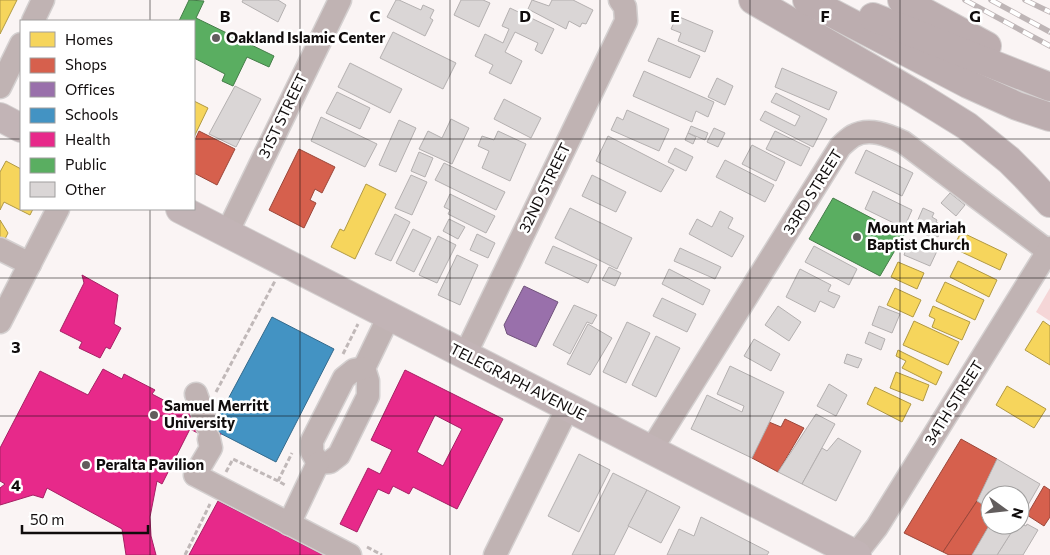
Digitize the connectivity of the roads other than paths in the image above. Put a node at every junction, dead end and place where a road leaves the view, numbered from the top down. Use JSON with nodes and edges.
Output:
{"nodes":[{"id":1,"x":43,"y":0,"type":"edge"},
{"id":2,"x":340,"y":0,"type":"edge"},
{"id":3,"x":753,"y":0,"type":"edge"},
{"id":4,"x":808,"y":0,"type":"edge"},
{"id":5,"x":832,"y":0,"type":"edge"},
{"id":6,"x":902,"y":0,"type":"edge"},
{"id":7,"x":623,"y":10,"type":"edge"},
{"id":8,"x":33,"y":20,"type":"edge"},
{"id":9,"x":20,"y":46,"type":"edge"},
{"id":10,"x":1050,"y":81,"type":"edge"},
{"id":11,"x":0,"y":87,"type":"edge"},
{"id":12,"x":1050,"y":87,"type":"edge"},
{"id":13,"x":0,"y":117,"type":"edge"},
{"id":14,"x":1050,"y":117,"type":"edge"},
{"id":15,"x":20,"y":127,"type":"edge"},
{"id":16,"x":1050,"y":203,"type":"edge"},
{"id":17,"x":57,"y":210,"type":"edge"},
{"id":18,"x":182,"y":210,"type":"edge"},
{"id":19,"x":227,"y":233,"type":"junction"},
{"id":20,"x":0,"y":249,"type":"edge"},
{"id":21,"x":1049,"y":250,"type":"edge"},
{"id":22,"x":30,"y":264,"type":"junction"},
{"id":23,"x":389,"y":316,"type":"junction"},
{"id":24,"x":0,"y":322,"type":"edge"},
{"id":25,"x":465,"y":355,"type":"junction"},
{"id":26,"x":364,"y":368,"type":"junction"},
{"id":27,"x":204,"y":396,"type":"road end"},
{"id":28,"x":568,"y":407,"type":"junction"},
{"id":29,"x":652,"y":450,"type":"junction"},
{"id":30,"x":318,"y":463,"type":"junction"},
{"id":31,"x":289,"y":524,"type":"junction"},
{"id":32,"x":350,"y":555,"type":"edge"},
{"id":33,"x":495,"y":555,"type":"edge"},
{"id":34,"x":856,"y":555,"type":"edge"}],
"edges":[{"from":1,"to":8,"type":"street"},
{"from":2,"to":19,"type":"street","name":"31ST STREET"},
{"from":3,"to":16,"type":"highway"},
{"from":4,"to":14,"type":"highway"},
{"from":5,"to":12,"type":"highway"},
{"from":6,"to":10,"type":"highway"},
{"from":7,"to":25,"type":"street","name":"32ND STREET"},
{"from":9,"to":11,"type":"street"},
{"from":13,"to":15,"type":"main road"},
{"from":17,"to":22,"type":"street"},
{"from":18,"to":19,"type":"main road","name":"TELEGRAPH AVENUE"},
{"from":19,"to":23,"type":"main road","name":"TELEGRAPH AVENUE"},
{"from":20,"to":22,"type":"street"},
{"from":21,"to":29,"type":"street","name":"33RD STREET"},
{"from":21,"to":34,"type":"street","name":"34TH STREET"},
{"from":22,"to":24,"type":"street"},
{"from":23,"to":25,"type":"main road","name":"TELEGRAPH AVENUE"},
{"from":23,"to":26,"type":"street"},
{"from":25,"to":28,"type":"main road","name":"TELEGRAPH AVENUE"},
{"from":26,"to":30,"type":"street"},
{"from":26,"to":30,"type":"street"},
{"from":27,"to":31,"type":"street"},
{"from":28,"to":29,"type":"main road","name":"TELEGRAPH AVENUE"},
{"from":28,"to":33,"type":"street"},
{"from":29,"to":34,"type":"main road","name":"TELEGRAPH AVENUE"},
{"from":30,"to":31,"type":"street"},
{"from":31,"to":32,"type":"street"}]}
